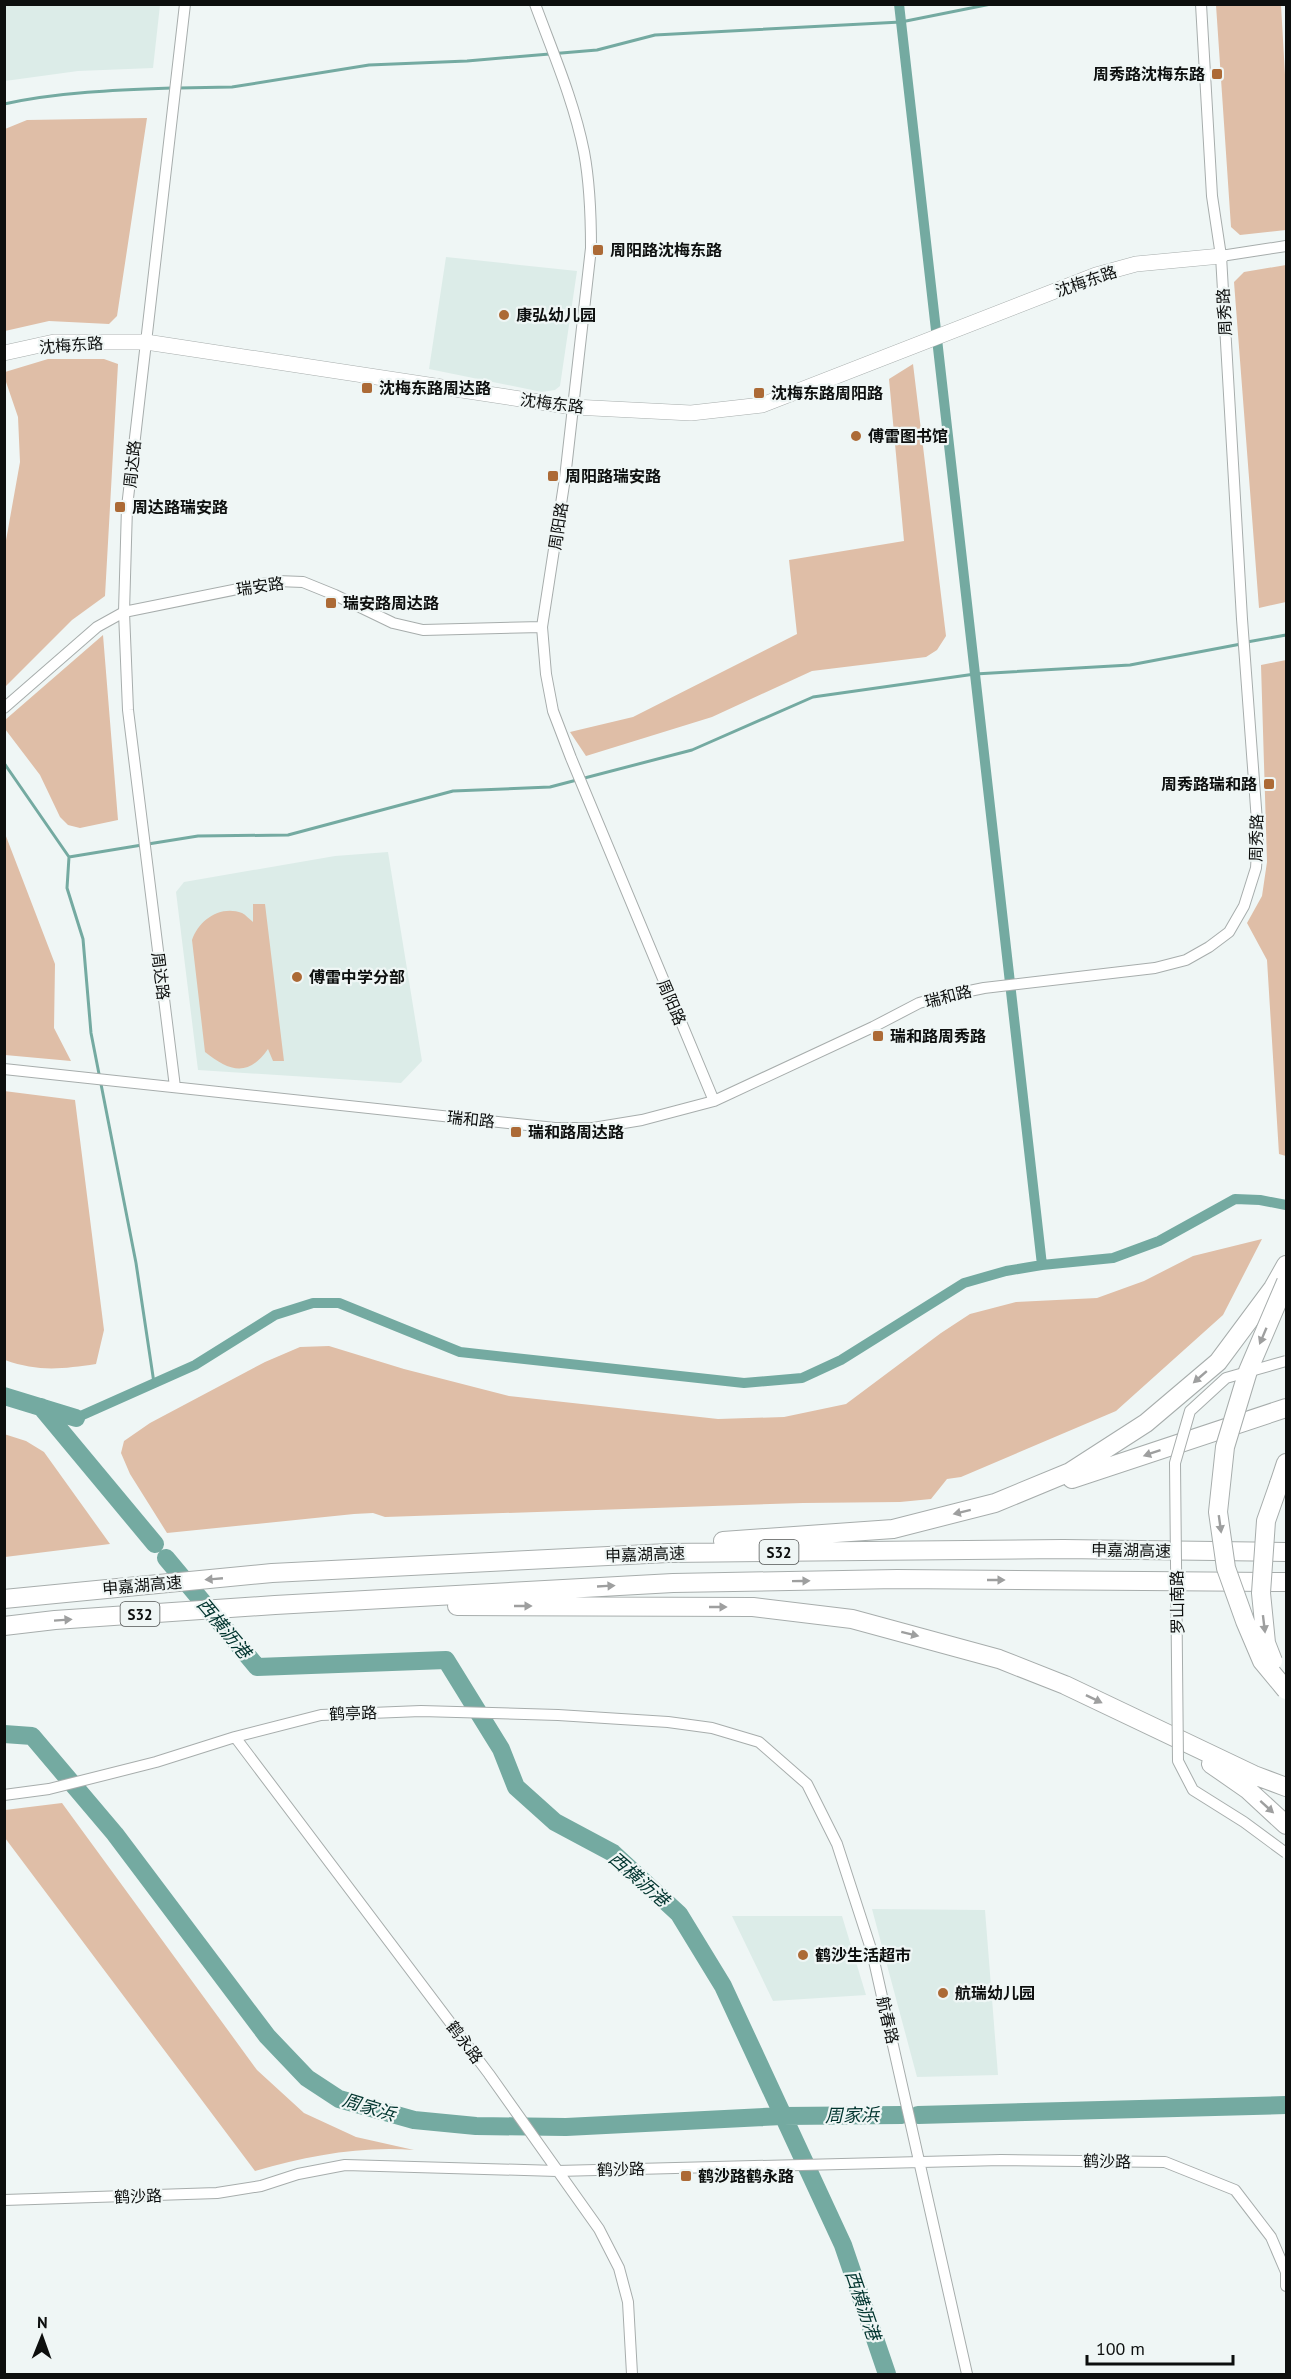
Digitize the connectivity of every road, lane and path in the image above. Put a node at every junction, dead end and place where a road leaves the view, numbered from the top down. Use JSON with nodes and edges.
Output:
{"nodes":[{"id":1,"x":184,"y":4,"type":"edge"},
{"id":2,"x":535,"y":4,"type":"edge"},
{"id":3,"x":1201,"y":4,"type":"edge"},
{"id":4,"x":1287,"y":246,"type":"edge"},
{"id":5,"x":1221,"y":256,"type":"junction"},
{"id":6,"x":146,"y":342,"type":"junction"},
{"id":7,"x":4,"y":352,"type":"edge"},
{"id":8,"x":573,"y":407,"type":"junction"},
{"id":9,"x":124,"y":612,"type":"junction"},
{"id":10,"x":542,"y":627,"type":"junction"},
{"id":11,"x":4,"y":708,"type":"edge"},
{"id":12,"x":1035,"y":982,"type":"joint"},
{"id":13,"x":4,"y":1069,"type":"edge"},
{"id":14,"x":175,"y":1087,"type":"junction"},
{"id":15,"x":714,"y":1101,"type":"junction"},
{"id":16,"x":1287,"y":1265,"type":"edge"},
{"id":17,"x":1287,"y":1282,"type":"edge"},
{"id":18,"x":1287,"y":1361,"type":"edge"},
{"id":19,"x":1287,"y":1408,"type":"edge"},
{"id":20,"x":1287,"y":1463,"type":"edge"},
{"id":21,"x":995,"y":1503,"type":"junction"},
{"id":22,"x":1287,"y":1552,"type":"edge"},
{"id":23,"x":272,"y":1574,"type":"junction"},
{"id":24,"x":1287,"y":1582,"type":"edge"},
{"id":25,"x":4,"y":1599,"type":"edge"},
{"id":26,"x":275,"y":1605,"type":"junction"},
{"id":27,"x":4,"y":1626,"type":"edge"},
{"id":28,"x":1287,"y":1690,"type":"edge"},
{"id":29,"x":1287,"y":1700,"type":"edge"},
{"id":30,"x":1132,"y":1718,"type":"junction"},
{"id":31,"x":712,"y":1728,"type":"joint"},
{"id":32,"x":235,"y":1737,"type":"junction"},
{"id":33,"x":1287,"y":1787,"type":"edge"},
{"id":34,"x":4,"y":1795,"type":"edge"},
{"id":35,"x":1287,"y":1825,"type":"edge"},
{"id":36,"x":1287,"y":1853,"type":"edge"},
{"id":37,"x":920,"y":2162,"type":"junction"},
{"id":38,"x":557,"y":2171,"type":"junction"},
{"id":39,"x":4,"y":2200,"type":"edge"},
{"id":40,"x":1287,"y":2286,"type":"edge"},
{"id":41,"x":632,"y":2374,"type":"edge"},
{"id":42,"x":967,"y":2374,"type":"edge"}],
"edges":[{"from":1,"to":6,"type":"street","name":"周达路"},
{"from":2,"to":8,"type":"street","name":"周阳路"},
{"from":3,"to":5,"type":"street","name":"周秀路"},
{"from":4,"to":5,"type":"street"},
{"from":5,"to":8,"type":"street","name":"沈梅东路"},
{"from":5,"to":12,"type":"street","name":"周秀路"},
{"from":6,"to":7,"type":"street","name":"沈梅东路"},
{"from":6,"to":8,"type":"street","name":"沈梅东路"},
{"from":6,"to":9,"type":"street","name":"周达路"},
{"from":8,"to":10,"type":"street","name":"周阳路"},
{"from":9,"to":10,"type":"street","name":"瑞安路"},
{"from":9,"to":11,"type":"street","name":"瑞安路"},
{"from":9,"to":14,"type":"street","name":"周达路"},
{"from":10,"to":15,"type":"street","name":"周阳路"},
{"from":12,"to":15,"type":"street","name":"瑞和路"},
{"from":13,"to":14,"type":"street","name":"瑞和路"},
{"from":14,"to":15,"type":"street","name":"瑞和路"},
{"from":16,"to":21,"type":"highway","one_way":true},
{"from":17,"to":28,"type":"highway","one_way":true,"bridge":true},
{"from":18,"to":36,"type":"street","name":"罗山南路","bridge":true},
{"from":19,"to":21,"type":"highway","one_way":true},
{"from":20,"to":29,"type":"highway","one_way":true,"bridge":true},
{"from":21,"to":23,"type":"highway","one_way":true},
{"from":22,"to":23,"type":"highway","name":"申嘉湖高速","number":"S32"},
{"from":23,"to":25,"type":"highway","name":"申嘉湖高速","number":"S32","one_way":true},
{"from":26,"to":24,"type":"highway","name":"申嘉湖高速","number":"S32","one_way":true},
{"from":27,"to":26,"type":"highway","name":"申嘉湖高速","number":"S32","one_way":true},
{"from":26,"to":30,"type":"highway","one_way":true},
{"from":30,"to":33,"type":"highway"},
{"from":30,"to":35,"type":"highway","one_way":true},
{"from":31,"to":32,"type":"street","name":"鹤亭路"},
{"from":31,"to":37,"type":"street","name":"航春路"},
{"from":32,"to":34,"type":"street","name":"鹤亭路"},
{"from":32,"to":38,"type":"street","name":"鹤永路"},
{"from":37,"to":38,"type":"street","name":"鹤沙路"},
{"from":37,"to":40,"type":"street","name":"鹤沙路"},
{"from":37,"to":42,"type":"street","name":"航春路"},
{"from":38,"to":39,"type":"street","name":"鹤沙路"},
{"from":38,"to":41,"type":"street","name":"鹤永路"}]}
